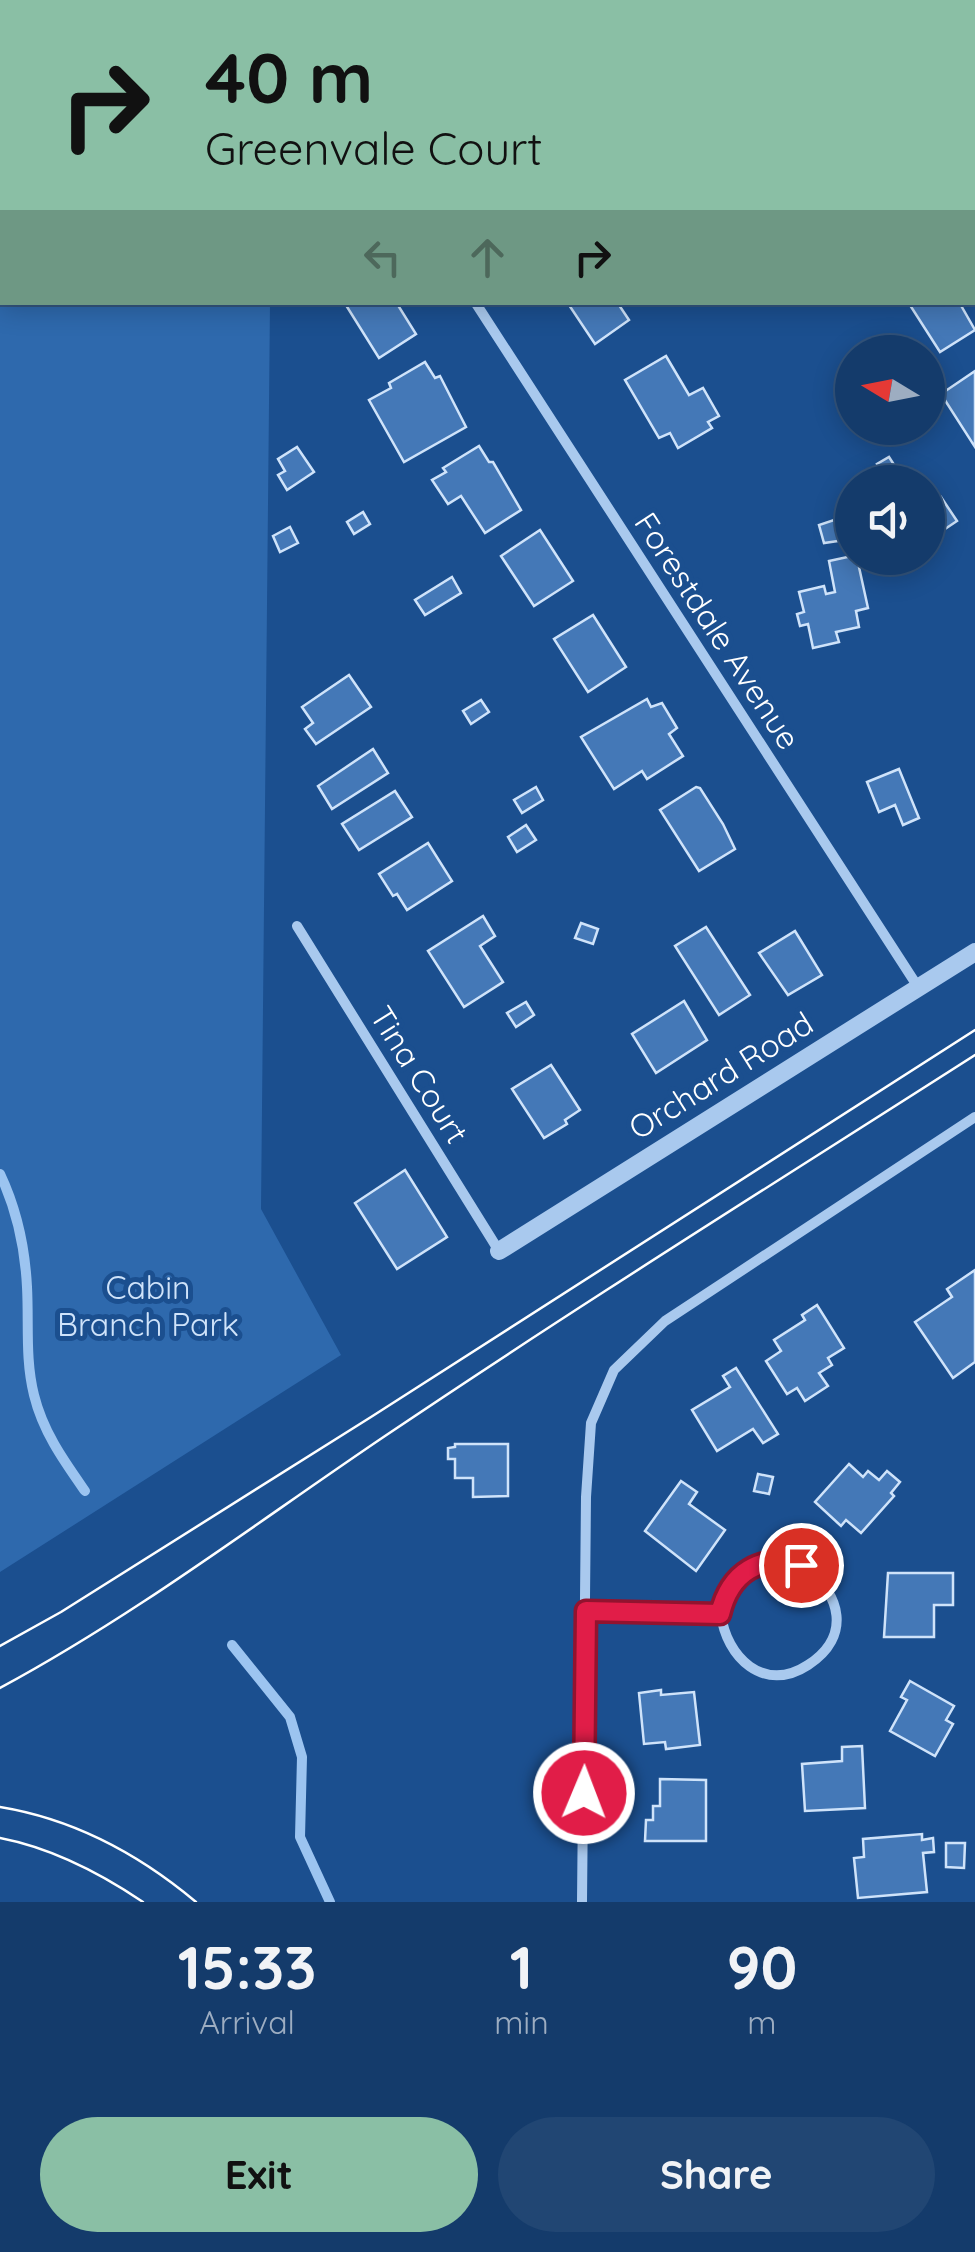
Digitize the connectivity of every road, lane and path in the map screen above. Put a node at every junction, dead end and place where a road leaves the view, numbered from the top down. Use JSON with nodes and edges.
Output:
{"nodes":[{"id":1,"x":477,"y":305,"type":"edge"},
{"id":2,"x":297,"y":926,"type":"dead end"},
{"id":3,"x":975,"y":952,"type":"edge"},
{"id":4,"x":918,"y":988,"type":"junction"},
{"id":5,"x":975,"y":1117,"type":"edge"},
{"id":6,"x":498,"y":1251,"type":"joint"},
{"id":7,"x":586,"y":1611,"type":"junction"},
{"id":8,"x":720,"y":1614,"type":"junction"},
{"id":9,"x":582,"y":1902,"type":"edge"}],
"edges":[{"from":1,"to":4,"type":"street","name":"Forestdale Avenue"},
{"from":2,"to":6,"type":"street","name":"Tina Court"},
{"from":3,"to":4,"type":"street","name":"Orchard Road"},
{"from":4,"to":6,"type":"street","name":"Orchard Road"},
{"from":5,"to":7,"type":"street"},
{"from":7,"to":8,"type":"street"},
{"from":7,"to":9,"type":"street"},
{"from":8,"to":8,"type":"street"}]}
